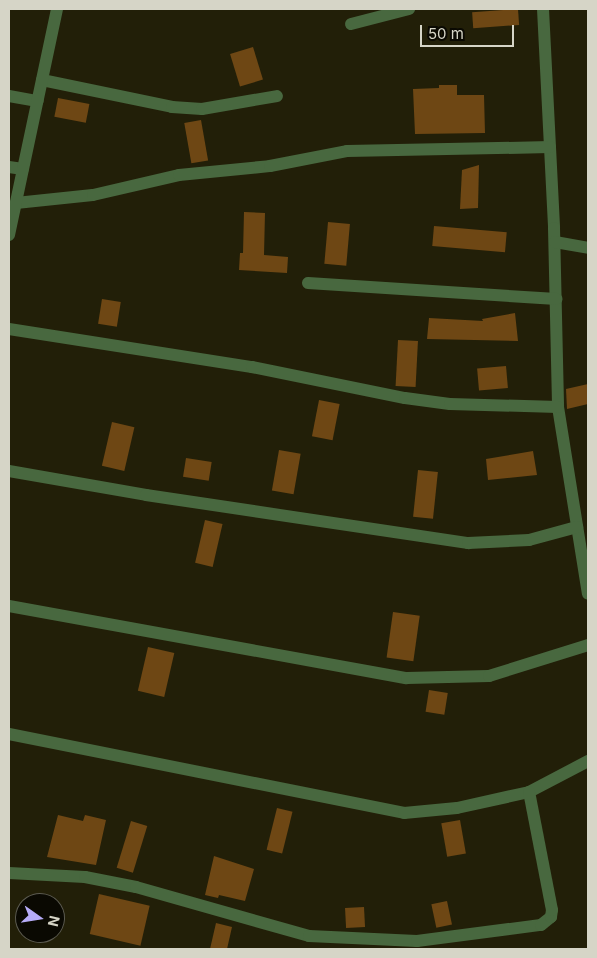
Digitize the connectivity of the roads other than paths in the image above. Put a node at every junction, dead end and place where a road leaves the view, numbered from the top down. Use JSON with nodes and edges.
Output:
{"nodes":[{"id":1,"x":58,"y":9,"type":"edge"},
{"id":2,"x":408,"y":9,"type":"edge"},
{"id":3,"x":543,"y":9,"type":"edge"},
{"id":4,"x":351,"y":24,"type":"dead end"},
{"id":5,"x":42,"y":80,"type":"junction"},
{"id":6,"x":9,"y":96,"type":"edge"},
{"id":7,"x":277,"y":96,"type":"dead end"},
{"id":8,"x":38,"y":101,"type":"junction"},
{"id":9,"x":550,"y":147,"type":"junction"},
{"id":10,"x":9,"y":167,"type":"edge"},
{"id":11,"x":23,"y":168,"type":"junction"},
{"id":12,"x":16,"y":202,"type":"junction"},
{"id":13,"x":9,"y":235,"type":"edge"},
{"id":14,"x":554,"y":242,"type":"junction"},
{"id":15,"x":588,"y":248,"type":"edge"},
{"id":16,"x":308,"y":283,"type":"dead end"},
{"id":17,"x":556,"y":298,"type":"junction"},
{"id":18,"x":9,"y":329,"type":"edge"},
{"id":19,"x":558,"y":407,"type":"junction"},
{"id":20,"x":9,"y":471,"type":"edge"},
{"id":21,"x":577,"y":527,"type":"junction"},
{"id":22,"x":588,"y":594,"type":"edge"},
{"id":23,"x":9,"y":606,"type":"edge"},
{"id":24,"x":588,"y":645,"type":"edge"},
{"id":25,"x":9,"y":734,"type":"edge"},
{"id":26,"x":588,"y":761,"type":"edge"},
{"id":27,"x":529,"y":792,"type":"junction"},
{"id":28,"x":9,"y":873,"type":"edge"}],
"edges":[{"from":1,"to":5,"type":"street"},
{"from":2,"to":4,"type":"street"},
{"from":3,"to":9,"type":"street"},
{"from":5,"to":7,"type":"street"},
{"from":5,"to":8,"type":"street"},
{"from":6,"to":8,"type":"street"},
{"from":8,"to":11,"type":"street"},
{"from":9,"to":12,"type":"street"},
{"from":9,"to":14,"type":"street"},
{"from":10,"to":11,"type":"street"},
{"from":11,"to":12,"type":"street"},
{"from":12,"to":13,"type":"street"},
{"from":14,"to":15,"type":"street"},
{"from":14,"to":17,"type":"street"},
{"from":16,"to":17,"type":"street"},
{"from":17,"to":19,"type":"street"},
{"from":18,"to":19,"type":"street"},
{"from":19,"to":21,"type":"street"},
{"from":20,"to":21,"type":"street"},
{"from":21,"to":22,"type":"street"},
{"from":23,"to":24,"type":"street"},
{"from":25,"to":27,"type":"street"},
{"from":26,"to":27,"type":"street"},
{"from":27,"to":28,"type":"street"}]}
